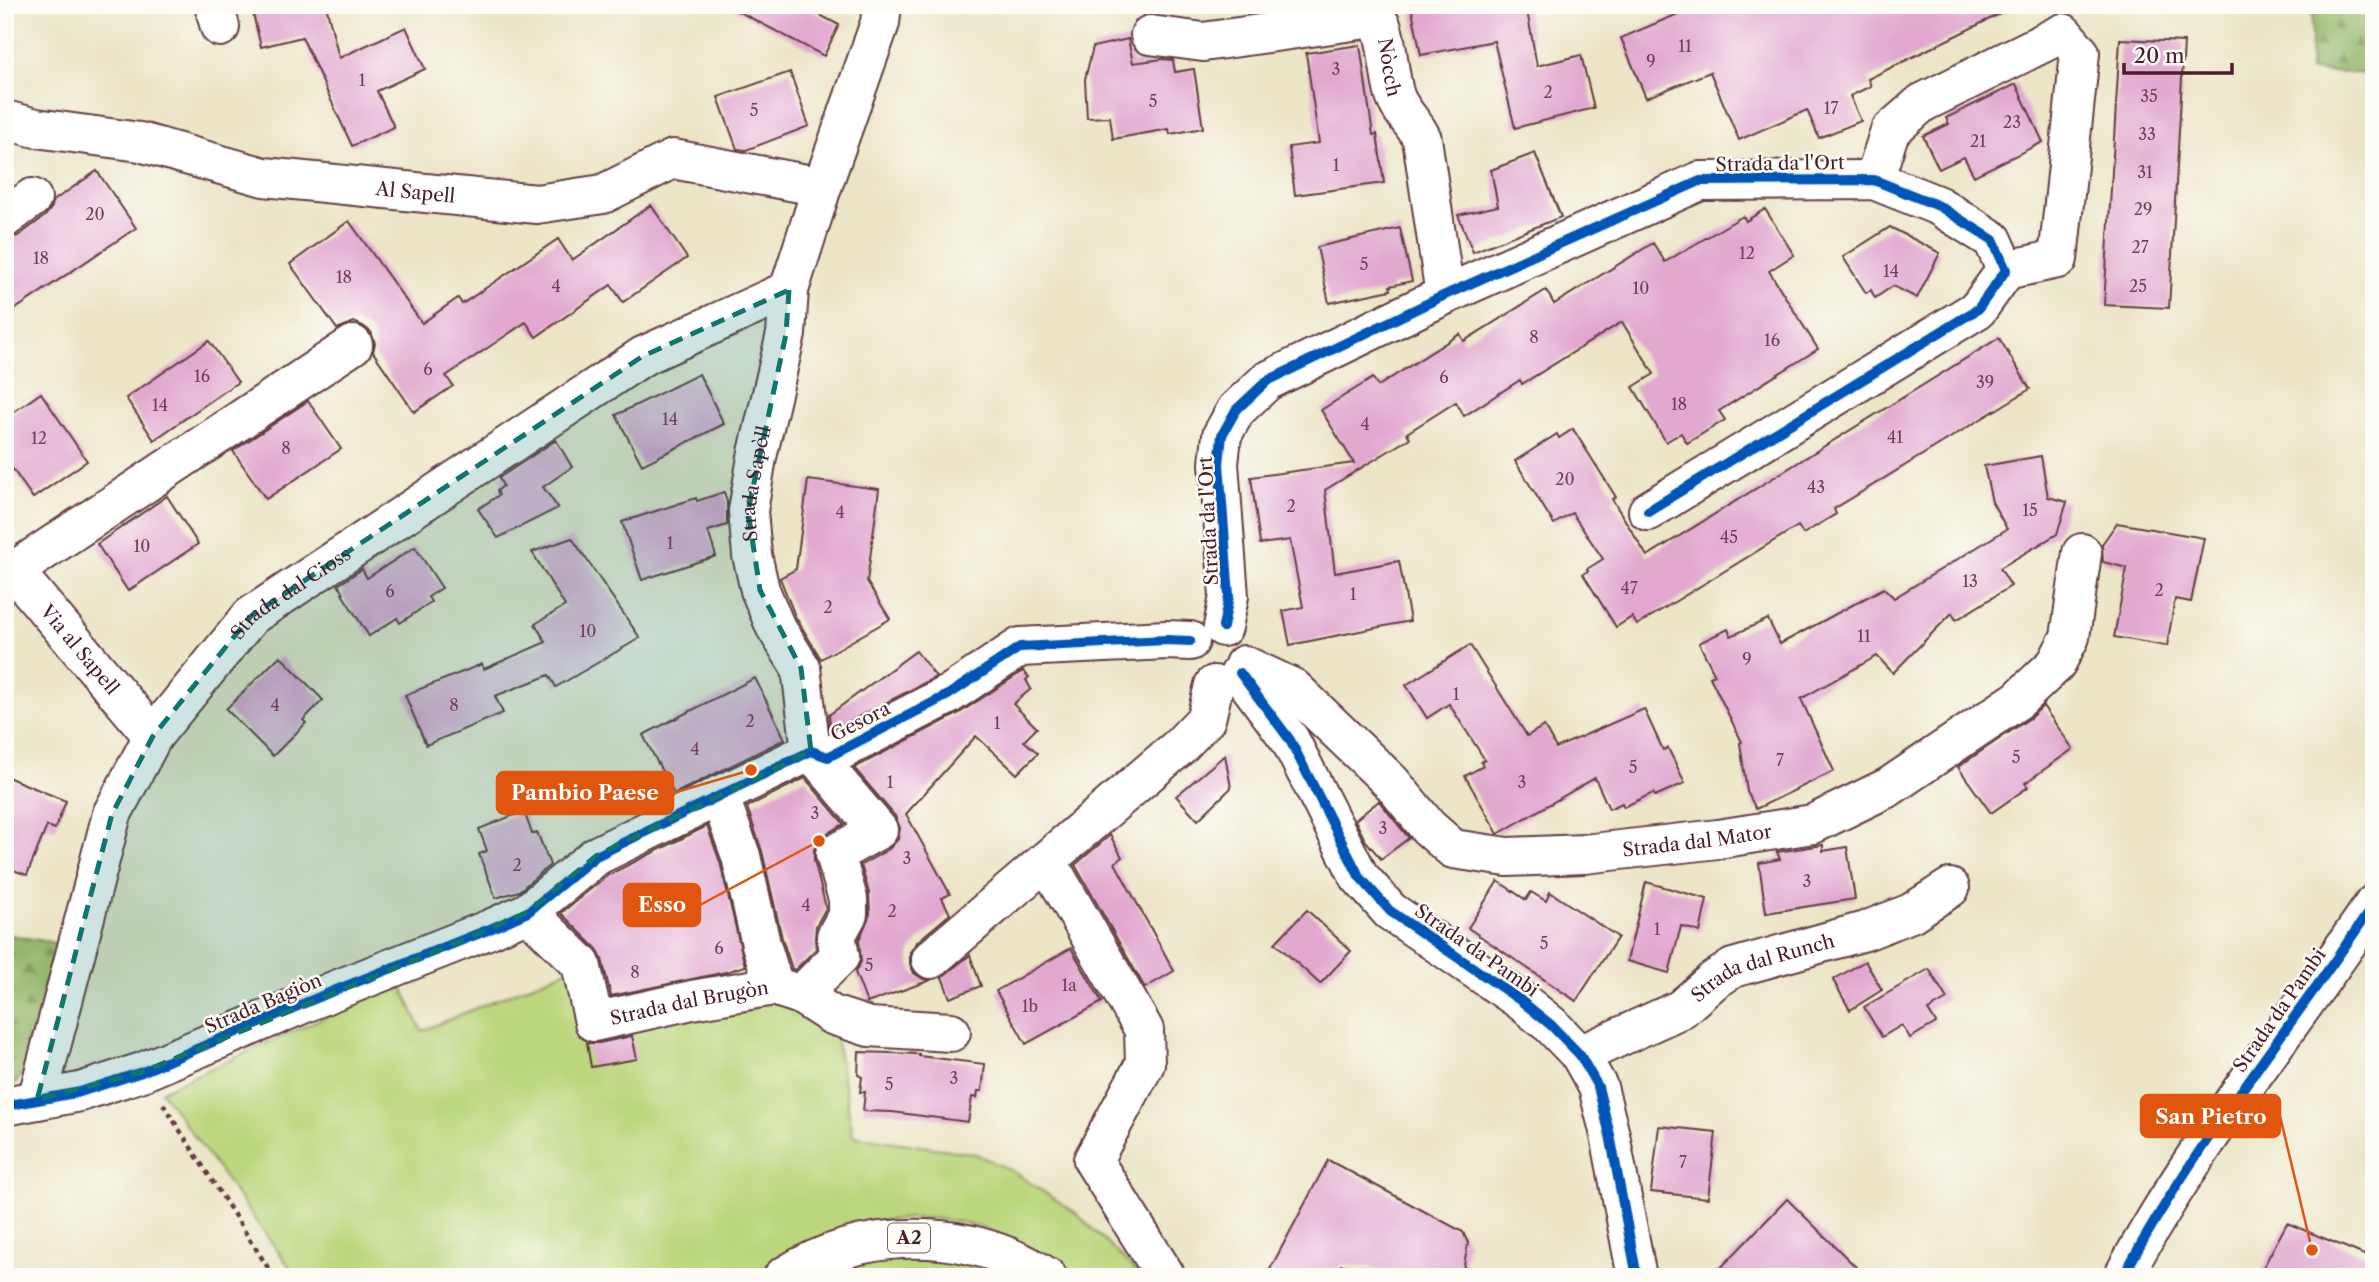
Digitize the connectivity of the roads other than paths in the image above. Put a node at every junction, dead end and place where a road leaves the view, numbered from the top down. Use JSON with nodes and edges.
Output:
{"nodes":[{"id":1,"x":882,"y":5,"type":"edge"},
{"id":2,"x":1150,"y":35,"type":"dead end"},
{"id":3,"x":5,"y":120,"type":"edge"},
{"id":4,"x":1874,"y":180,"type":"junction"},
{"id":5,"x":822,"y":187,"type":"junction"},
{"id":6,"x":2006,"y":270,"type":"junction"},
{"id":7,"x":789,"y":290,"type":"junction"},
{"id":8,"x":1445,"y":295,"type":"junction"},
{"id":9,"x":353,"y":345,"type":"dead end"},
{"id":10,"x":1648,"y":511,"type":"dead end"},
{"id":11,"x":2082,"y":553,"type":"dead end"},
{"id":12,"x":9,"y":569,"type":"edge"},
{"id":13,"x":1207,"y":634,"type":"junction"},
{"id":14,"x":1233,"y":674,"type":"junction"},
{"id":15,"x":153,"y":736,"type":"junction"},
{"id":16,"x":811,"y":751,"type":"junction"},
{"id":17,"x":719,"y":795,"type":"junction"},
{"id":18,"x":1047,"y":861,"type":"junction"},
{"id":19,"x":1950,"y":888,"type":"dead end"},
{"id":20,"x":2374,"y":904,"type":"edge"},
{"id":21,"x":528,"y":912,"type":"junction"},
{"id":22,"x":931,"y":959,"type":"dead end"},
{"id":23,"x":788,"y":990,"type":"junction"},
{"id":24,"x":951,"y":1031,"type":"dead end"},
{"id":25,"x":1580,"y":1055,"type":"junction"},
{"id":26,"x":21,"y":1103,"type":"edge"},
{"id":27,"x":2132,"y":1269,"type":"edge"},
{"id":28,"x":1165,"y":1275,"type":"dead end"},
{"id":29,"x":783,"y":1277,"type":"edge"},
{"id":30,"x":1047,"y":1277,"type":"edge"},
{"id":31,"x":1637,"y":1277,"type":"edge"}],
"edges":[{"from":1,"to":5,"type":"main road","name":"Strada Sapèll"},
{"from":2,"to":8,"type":"main road","name":"Nòcch"},
{"from":3,"to":5,"type":"main road","name":"Al Sapell"},
{"from":4,"to":6,"type":"main road","name":"Strada da l'Ort"},
{"from":4,"to":6,"type":"main road"},
{"from":4,"to":8,"type":"main road","name":"Strada da l'Ort"},
{"from":5,"to":7,"type":"main road","name":"Strada Sapèll"},
{"from":6,"to":10,"type":"main road"},
{"from":7,"to":15,"type":"main road","name":"Strada dal Cioss"},
{"from":7,"to":16,"type":"main road","name":"Strada Sapèll"},
{"from":8,"to":13,"type":"main road","name":"Strada da l'Ort"},
{"from":9,"to":12,"type":"main road"},
{"from":11,"to":14,"type":"main road","name":"Strada dal Mator"},
{"from":12,"to":15,"type":"main road","name":"Via al Sapell"},
{"from":13,"to":14,"type":"main road"},
{"from":13,"to":14,"type":"main road"},
{"from":13,"to":16,"type":"main road","name":"Gesora"},
{"from":14,"to":18,"type":"main road"},
{"from":14,"to":25,"type":"main road","name":"Strada da Pambi"},
{"from":15,"to":26,"type":"main road","name":"Strada dal Cioss"},
{"from":16,"to":17,"type":"main road","name":"Gesora"},
{"from":16,"to":23,"type":"main road"},
{"from":17,"to":21,"type":"main road","name":"Gesora"},
{"from":17,"to":23,"type":"main road"},
{"from":18,"to":22,"type":"main road"},
{"from":18,"to":28,"type":"main road"},
{"from":19,"to":25,"type":"main road","name":"Strada dal Runch"},
{"from":20,"to":27,"type":"main road","name":"Strada da Pambi"},
{"from":21,"to":23,"type":"main road","name":"Strada dal Brugòn"},
{"from":21,"to":26,"type":"main road","name":"Strada Bagiòn"},
{"from":23,"to":24,"type":"main road"},
{"from":25,"to":31,"type":"main road","name":"Strada da Pambi"},
{"from":29,"to":30,"type":"main road","number":"A2"}]}
